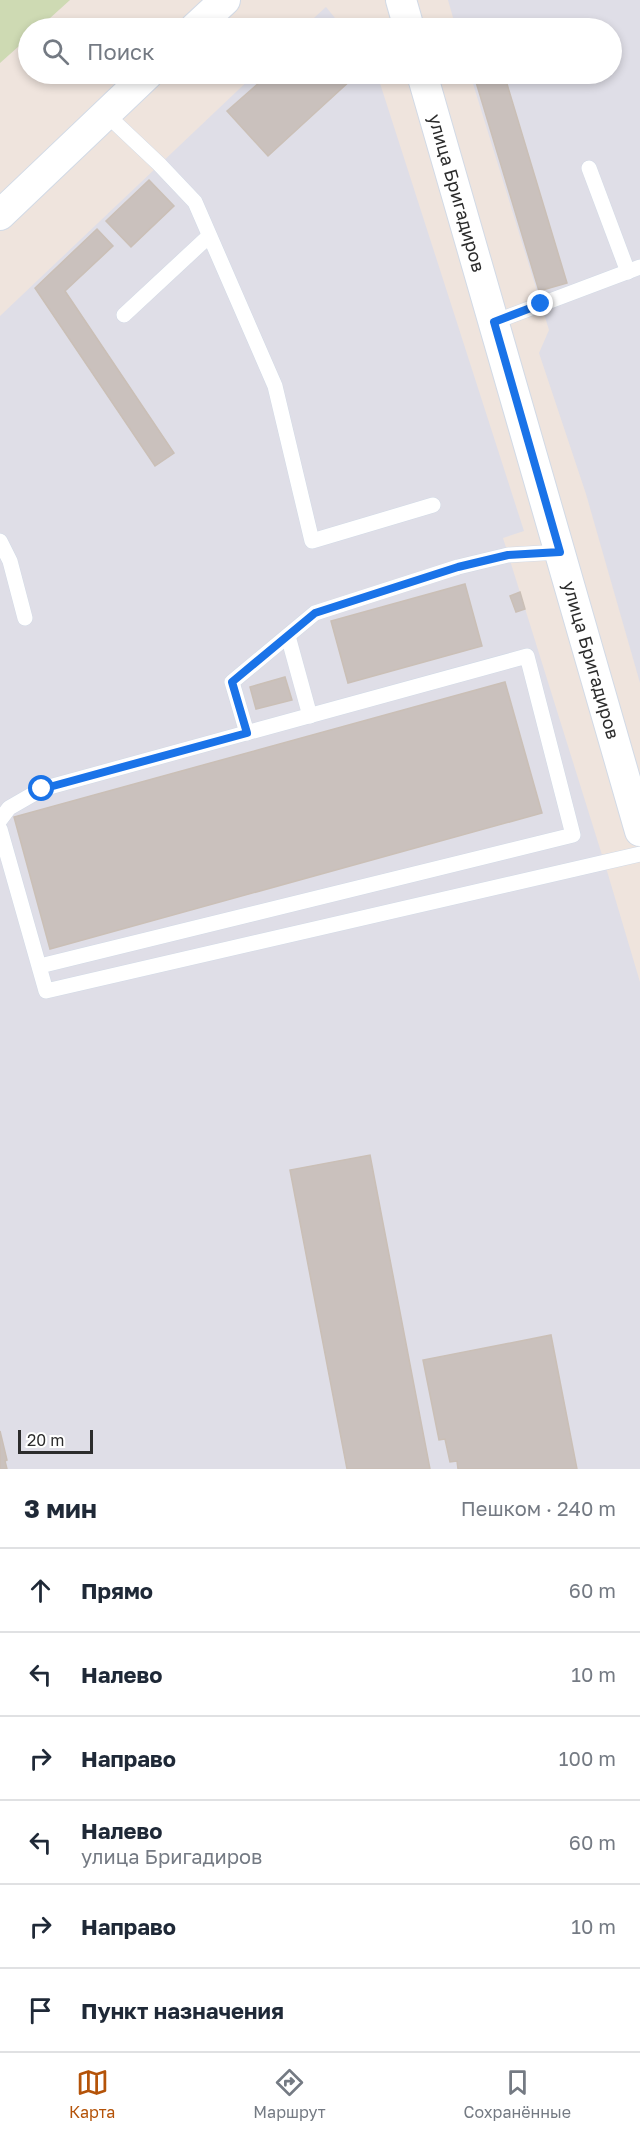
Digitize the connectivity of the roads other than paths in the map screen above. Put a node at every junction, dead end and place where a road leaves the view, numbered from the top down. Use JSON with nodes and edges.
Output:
{"nodes":[{"id":1,"x":225,"y":0,"type":"edge"},
{"id":2,"x":401,"y":0,"type":"edge"},
{"id":3,"x":206,"y":18,"type":"edge"},
{"id":4,"x":406,"y":18,"type":"edge"},
{"id":5,"x":138,"y":84,"type":"edge"},
{"id":6,"x":425,"y":84,"type":"edge"},
{"id":7,"x":106,"y":114,"type":"junction"},
{"id":8,"x":589,"y":168,"type":"dead end"},
{"id":9,"x":0,"y":215,"type":"edge"},
{"id":10,"x":209,"y":236,"type":"junction"},
{"id":11,"x":634,"y":269,"type":"edge"},
{"id":12,"x":124,"y":315,"type":"dead end"},
{"id":13,"x":494,"y":322,"type":"junction"},
{"id":14,"x":433,"y":505,"type":"dead end"},
{"id":15,"x":0,"y":540,"type":"edge"},
{"id":16,"x":560,"y":552,"type":"junction"},
{"id":17,"x":25,"y":618,"type":"dead end"},
{"id":18,"x":288,"y":636,"type":"junction"},
{"id":19,"x":310,"y":716,"type":"junction"},
{"id":20,"x":247,"y":733,"type":"junction"},
{"id":21,"x":0,"y":820,"type":"edge"},
{"id":22,"x":0,"y":829,"type":"edge"},
{"id":23,"x":640,"y":831,"type":"edge"},
{"id":24,"x":640,"y":854,"type":"edge"},
{"id":25,"x":40,"y":966,"type":"junction"}],
"edges":[{"from":1,"to":3,"type":"street"},
{"from":2,"to":4,"type":"street"},
{"from":5,"to":7,"type":"street"},
{"from":6,"to":13,"type":"street","name":"улица Бригадиров"},
{"from":7,"to":9,"type":"street"},
{"from":7,"to":10,"type":"lane"},
{"from":8,"to":11,"type":"lane"},
{"from":10,"to":12,"type":"lane"},
{"from":10,"to":14,"type":"lane"},
{"from":11,"to":13,"type":"lane"},
{"from":13,"to":16,"type":"street","name":"улица Бригадиров"},
{"from":15,"to":17,"type":"lane"},
{"from":16,"to":18,"type":"lane"},
{"from":16,"to":23,"type":"street","name":"улица Бригадиров"},
{"from":18,"to":19,"type":"lane"},
{"from":18,"to":20,"type":"lane"},
{"from":19,"to":20,"type":"lane"},
{"from":19,"to":25,"type":"lane"},
{"from":20,"to":21,"type":"lane"},
{"from":22,"to":25,"type":"lane"},
{"from":24,"to":25,"type":"lane"}]}
